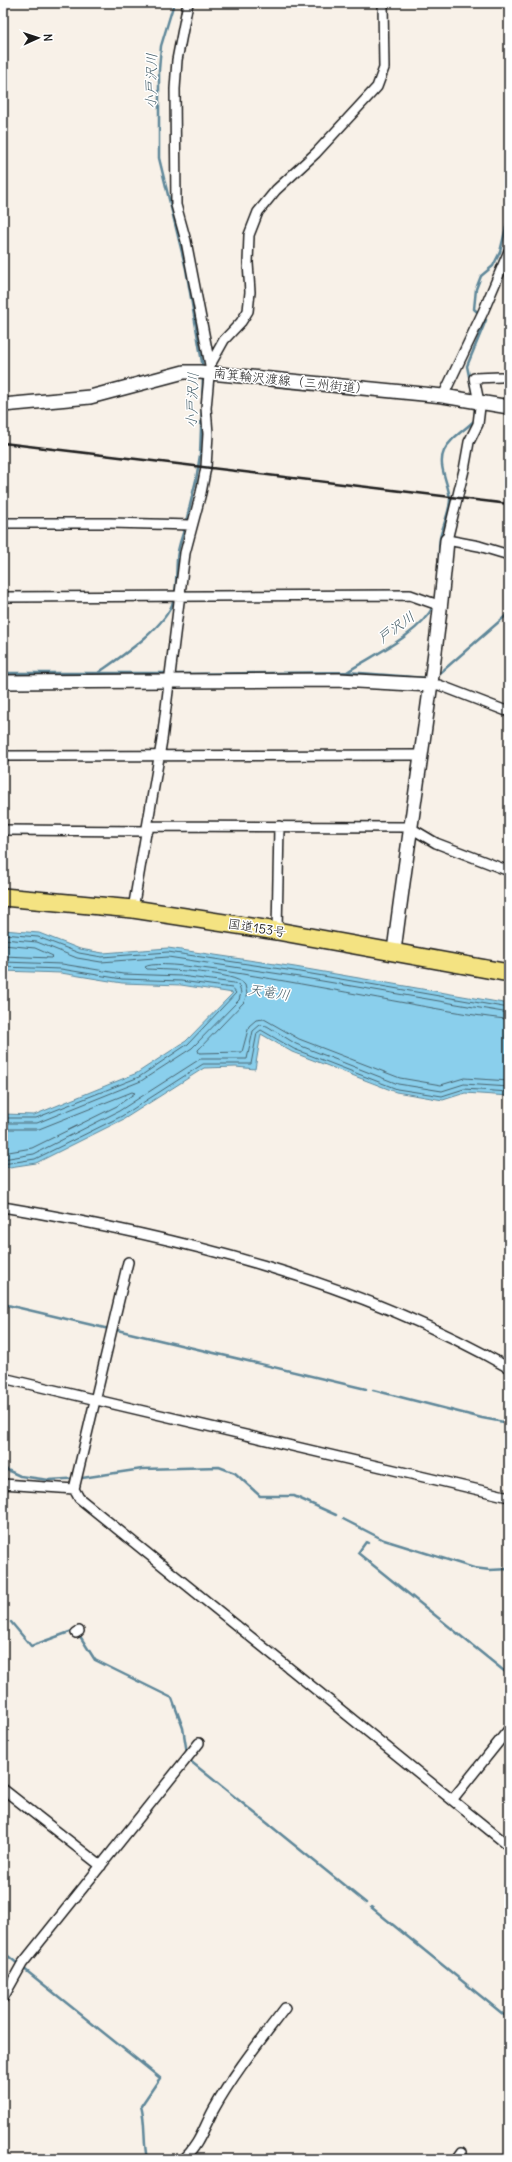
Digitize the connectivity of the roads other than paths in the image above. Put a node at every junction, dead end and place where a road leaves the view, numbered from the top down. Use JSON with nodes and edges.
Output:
{"nodes":[{"id":1,"x":188,"y":3,"type":"edge"},
{"id":2,"x":383,"y":3,"type":"edge"},
{"id":3,"x":509,"y":251,"type":"edge"},
{"id":4,"x":207,"y":370,"type":"junction"},
{"id":5,"x":501,"y":378,"type":"dead end"},
{"id":6,"x":443,"y":396,"type":"junction"},
{"id":7,"x":479,"y":402,"type":"junction"},
{"id":8,"x":3,"y":405,"type":"edge"},
{"id":9,"x":509,"y":406,"type":"edge"},
{"id":10,"x":3,"y":523,"type":"edge"},
{"id":11,"x":188,"y":525,"type":"junction"},
{"id":12,"x":447,"y":540,"type":"junction"},
{"id":13,"x":509,"y":555,"type":"edge"},
{"id":14,"x":175,"y":595,"type":"junction"},
{"id":15,"x":3,"y":597,"type":"edge"},
{"id":16,"x":437,"y":605,"type":"junction"},
{"id":17,"x":3,"y":682,"type":"edge"},
{"id":18,"x":169,"y":682,"type":"junction"},
{"id":19,"x":430,"y":685,"type":"junction"},
{"id":20,"x":509,"y":712,"type":"edge"},
{"id":21,"x":421,"y":755,"type":"junction"},
{"id":22,"x":3,"y":756,"type":"edge"},
{"id":23,"x":159,"y":756,"type":"junction"},
{"id":24,"x":279,"y":826,"type":"junction"},
{"id":25,"x":409,"y":827,"type":"junction"},
{"id":26,"x":148,"y":828,"type":"junction"},
{"id":27,"x":3,"y":830,"type":"edge"},
{"id":28,"x":509,"y":871,"type":"edge"},
{"id":29,"x":3,"y":897,"type":"edge"},
{"id":30,"x":133,"y":909,"type":"junction"},
{"id":31,"x":277,"y":931,"type":"junction"},
{"id":32,"x":394,"y":951,"type":"junction"},
{"id":33,"x":509,"y":973,"type":"edge"},
{"id":34,"x":3,"y":1207,"type":"edge"},
{"id":35,"x":128,"y":1262,"type":"dead end"},
{"id":36,"x":509,"y":1368,"type":"edge"},
{"id":37,"x":3,"y":1378,"type":"edge"},
{"id":38,"x":96,"y":1401,"type":"junction"},
{"id":39,"x":75,"y":1483,"type":"junction"},
{"id":40,"x":3,"y":1484,"type":"edge"},
{"id":41,"x":509,"y":1497,"type":"edge"},
{"id":42,"x":509,"y":1729,"type":"edge"},
{"id":43,"x":199,"y":1743,"type":"dead end"},
{"id":44,"x":3,"y":1790,"type":"edge"},
{"id":45,"x":452,"y":1800,"type":"junction"},
{"id":46,"x":509,"y":1846,"type":"edge"},
{"id":47,"x":100,"y":1866,"type":"junction"},
{"id":48,"x":3,"y":1998,"type":"edge"},
{"id":49,"x":285,"y":2008,"type":"dead end"},
{"id":50,"x":184,"y":2159,"type":"edge"}],
"edges":[{"from":1,"to":4,"type":"street"},
{"from":2,"to":4,"type":"street"},
{"from":3,"to":6,"type":"street"},
{"from":4,"to":6,"type":"street","name":"南箕輪沢渡線（三州街道）"},
{"from":4,"to":8,"type":"street","name":"南箕輪沢渡線（三州街道）"},
{"from":4,"to":11,"type":"street"},
{"from":5,"to":7,"type":"street"},
{"from":6,"to":7,"type":"street","name":"南箕輪沢渡線（三州街道）"},
{"from":7,"to":9,"type":"street","name":"南箕輪沢渡線（三州街道）"},
{"from":7,"to":12,"type":"street"},
{"from":10,"to":11,"type":"street"},
{"from":11,"to":14,"type":"street"},
{"from":12,"to":13,"type":"street"},
{"from":12,"to":16,"type":"street"},
{"from":14,"to":15,"type":"street"},
{"from":14,"to":16,"type":"street"},
{"from":14,"to":18,"type":"street"},
{"from":16,"to":19,"type":"street"},
{"from":17,"to":18,"type":"street"},
{"from":18,"to":19,"type":"street"},
{"from":18,"to":23,"type":"street"},
{"from":19,"to":20,"type":"street"},
{"from":19,"to":21,"type":"street"},
{"from":21,"to":23,"type":"street"},
{"from":21,"to":25,"type":"street"},
{"from":22,"to":23,"type":"street"},
{"from":23,"to":26,"type":"street"},
{"from":24,"to":25,"type":"street"},
{"from":24,"to":26,"type":"street"},
{"from":24,"to":31,"type":"street"},
{"from":25,"to":28,"type":"street"},
{"from":25,"to":32,"type":"street"},
{"from":26,"to":27,"type":"street"},
{"from":26,"to":30,"type":"street"},
{"from":29,"to":30,"type":"highway","name":"国道153号"},
{"from":30,"to":31,"type":"highway","name":"国道153号"},
{"from":31,"to":32,"type":"highway","name":"国道153号"},
{"from":32,"to":33,"type":"highway","name":"国道153号"},
{"from":34,"to":36,"type":"street"},
{"from":35,"to":38,"type":"street"},
{"from":37,"to":38,"type":"street"},
{"from":38,"to":39,"type":"street"},
{"from":38,"to":41,"type":"street"},
{"from":39,"to":40,"type":"street"},
{"from":39,"to":45,"type":"street"},
{"from":42,"to":45,"type":"street"},
{"from":43,"to":47,"type":"street"},
{"from":44,"to":47,"type":"street"},
{"from":45,"to":46,"type":"street"},
{"from":47,"to":48,"type":"street"},
{"from":49,"to":50,"type":"street"}]}
